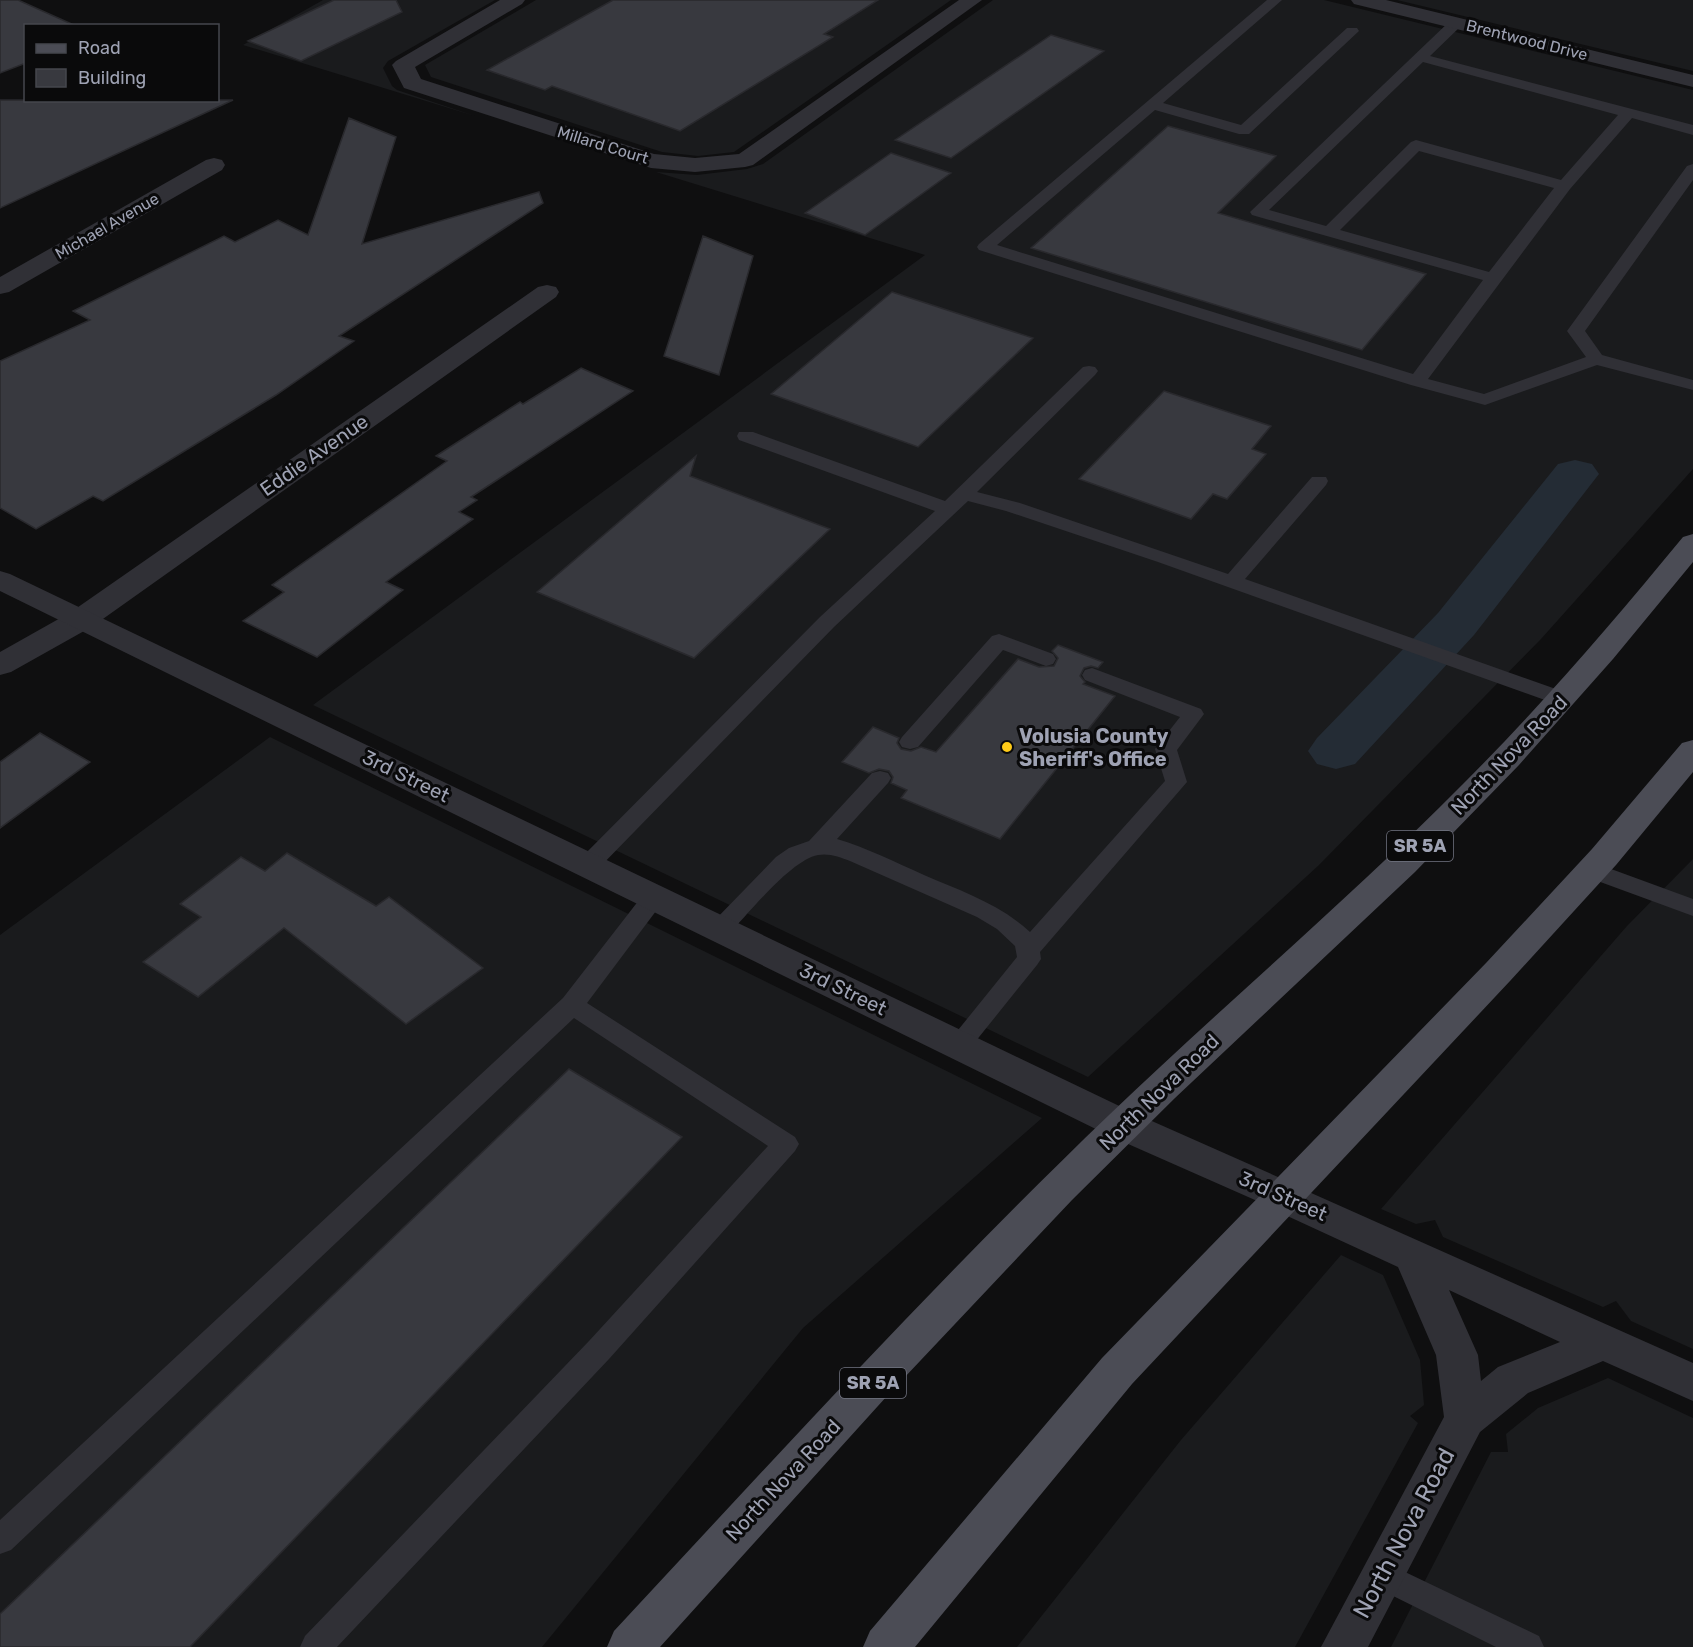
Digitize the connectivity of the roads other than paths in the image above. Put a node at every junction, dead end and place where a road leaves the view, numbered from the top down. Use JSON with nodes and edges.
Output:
{"nodes":[{"id":1,"x":515,"y":0,"type":"edge"},
{"id":2,"x":972,"y":0,"type":"edge"},
{"id":3,"x":1275,"y":0,"type":"edge"},
{"id":4,"x":1361,"y":0,"type":"edge"},
{"id":5,"x":1456,"y":23,"type":"junction"},
{"id":6,"x":1352,"y":31,"type":"dead end"},
{"id":7,"x":1419,"y":57,"type":"junction"},
{"id":8,"x":1693,"y":81,"type":"edge"},
{"id":9,"x":1152,"y":105,"type":"junction"},
{"id":10,"x":1628,"y":112,"type":"junction"},
{"id":11,"x":1693,"y":130,"type":"edge"},
{"id":12,"x":214,"y":165,"type":"dead end"},
{"id":13,"x":1693,"y":169,"type":"edge"},
{"id":14,"x":1564,"y":186,"type":"junction"},
{"id":15,"x":1330,"y":231,"type":"junction"},
{"id":16,"x":1493,"y":278,"type":"junction"},
{"id":17,"x":0,"y":287,"type":"edge"},
{"id":18,"x":547,"y":292,"type":"dead end"},
{"id":19,"x":1596,"y":358,"type":"junction"},
{"id":20,"x":1089,"y":371,"type":"dead end"},
{"id":21,"x":1417,"y":381,"type":"junction"},
{"id":22,"x":1693,"y":385,"type":"edge"},
{"id":23,"x":746,"y":436,"type":"dead end"},
{"id":24,"x":1319,"y":481,"type":"dead end"},
{"id":25,"x":964,"y":494,"type":"junction"},
{"id":26,"x":948,"y":509,"type":"junction"},
{"id":27,"x":1693,"y":543,"type":"edge"},
{"id":28,"x":0,"y":580,"type":"edge"},
{"id":29,"x":1232,"y":582,"type":"junction"},
{"id":30,"x":82,"y":619,"type":"junction"},
{"id":31,"x":1046,"y":659,"type":"dead end"},
{"id":32,"x":0,"y":665,"type":"edge"},
{"id":33,"x":1092,"y":675,"type":"dead end"},
{"id":34,"x":1550,"y":694,"type":"junction"},
{"id":35,"x":910,"y":742,"type":"dead end"},
{"id":36,"x":1693,"y":751,"type":"edge"},
{"id":37,"x":880,"y":778,"type":"dead end"},
{"id":38,"x":817,"y":847,"type":"junction"},
{"id":39,"x":588,"y":865,"type":"junction"},
{"id":40,"x":1592,"y":870,"type":"junction"},
{"id":41,"x":654,"y":897,"type":"junction"},
{"id":42,"x":1693,"y":908,"type":"edge"},
{"id":43,"x":720,"y":929,"type":"junction"},
{"id":44,"x":1027,"y":951,"type":"junction"},
{"id":45,"x":572,"y":1005,"type":"junction"},
{"id":46,"x":957,"y":1045,"type":"junction"},
{"id":47,"x":1123,"y":1125,"type":"junction"},
{"id":48,"x":1282,"y":1196,"type":"junction"},
{"id":49,"x":1413,"y":1255,"type":"junction"},
{"id":50,"x":1605,"y":1342,"type":"junction"},
{"id":51,"x":1693,"y":1383,"type":"edge"},
{"id":52,"x":1465,"y":1419,"type":"junction"},
{"id":53,"x":0,"y":1540,"type":"edge"},
{"id":54,"x":1382,"y":1575,"type":"junction"},
{"id":55,"x":316,"y":1647,"type":"edge"},
{"id":56,"x":630,"y":1647,"type":"edge"},
{"id":57,"x":886,"y":1647,"type":"edge"},
{"id":58,"x":1344,"y":1647,"type":"edge"},
{"id":59,"x":1528,"y":1647,"type":"edge"}],
"edges":[{"from":1,"to":2,"type":"street","name":"Millard Court"},
{"from":3,"to":9,"type":"lane"},
{"from":4,"to":5,"type":"street","name":"Brentwood Drive"},
{"from":5,"to":7,"type":"lane"},
{"from":5,"to":8,"type":"street","name":"Brentwood Drive"},
{"from":6,"to":9,"type":"lane"},
{"from":7,"to":10,"type":"lane"},
{"from":7,"to":15,"type":"lane"},
{"from":9,"to":21,"type":"lane"},
{"from":10,"to":11,"type":"lane"},
{"from":10,"to":14,"type":"lane"},
{"from":12,"to":17,"type":"street","name":"Michael Avenue"},
{"from":13,"to":19,"type":"lane"},
{"from":14,"to":15,"type":"lane"},
{"from":14,"to":16,"type":"lane"},
{"from":15,"to":16,"type":"lane"},
{"from":16,"to":21,"type":"lane"},
{"from":18,"to":30,"type":"street","name":"Eddie Avenue"},
{"from":19,"to":21,"type":"lane"},
{"from":19,"to":22,"type":"lane"},
{"from":20,"to":25,"type":"lane"},
{"from":23,"to":26,"type":"lane"},
{"from":24,"to":29,"type":"lane"},
{"from":25,"to":26,"type":"lane"},
{"from":25,"to":29,"type":"lane"},
{"from":26,"to":39,"type":"lane"},
{"from":27,"to":34,"type":"main road","name":"North Nova Road","number":"SR 5A"},
{"from":28,"to":30,"type":"street","name":"3rd Street"},
{"from":29,"to":34,"type":"lane"},
{"from":30,"to":32,"type":"street","name":"Eddie Avenue"},
{"from":30,"to":39,"type":"street","name":"3rd Street"},
{"from":31,"to":35,"type":"lane"},
{"from":33,"to":44,"type":"lane"},
{"from":34,"to":47,"type":"main road","name":"North Nova Road","number":"SR 5A"},
{"from":36,"to":40,"type":"main road"},
{"from":37,"to":38,"type":"lane"},
{"from":38,"to":43,"type":"lane"},
{"from":38,"to":44,"type":"lane"},
{"from":39,"to":41,"type":"street","name":"3rd Street"},
{"from":40,"to":42,"type":"lane"},
{"from":40,"to":48,"type":"main road"},
{"from":41,"to":43,"type":"street","name":"3rd Street"},
{"from":41,"to":45,"type":"lane"},
{"from":43,"to":46,"type":"street","name":"3rd Street"},
{"from":44,"to":46,"type":"lane"},
{"from":45,"to":53,"type":"lane"},
{"from":45,"to":55,"type":"lane"},
{"from":46,"to":47,"type":"street","name":"3rd Street"},
{"from":47,"to":48,"type":"street","name":"3rd Street"},
{"from":47,"to":56,"type":"main road","name":"North Nova Road","number":"SR 5A"},
{"from":48,"to":49,"type":"street","name":"3rd Street"},
{"from":48,"to":57,"type":"main road"},
{"from":49,"to":50,"type":"street","name":"3rd Street"},
{"from":49,"to":52,"type":"street"},
{"from":50,"to":51,"type":"street","name":"3rd Street"},
{"from":50,"to":52,"type":"street"},
{"from":52,"to":54,"type":"street","name":"North Nova Road"},
{"from":54,"to":58,"type":"street","name":"North Nova Road"},
{"from":54,"to":59,"type":"lane"}]}
